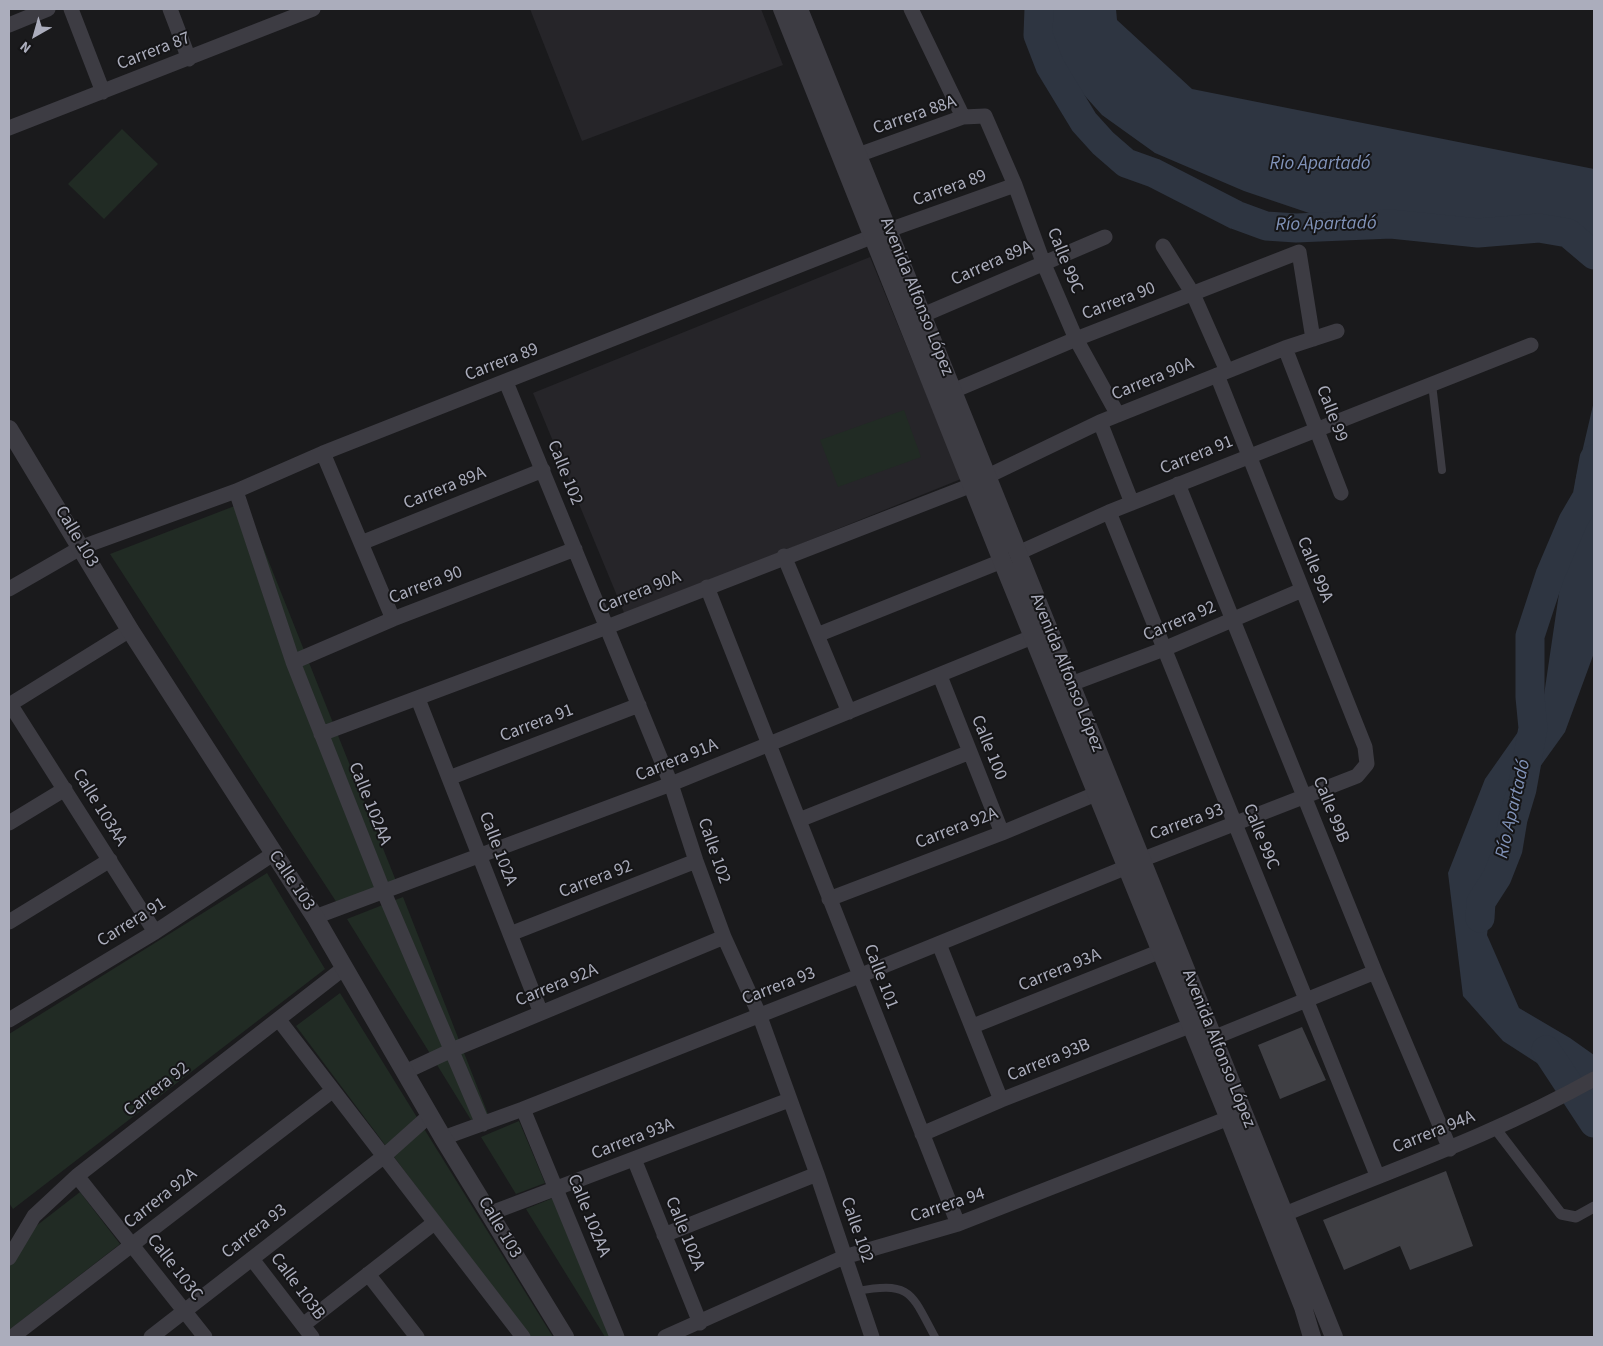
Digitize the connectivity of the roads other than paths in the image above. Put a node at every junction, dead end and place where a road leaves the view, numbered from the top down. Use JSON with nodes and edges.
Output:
{"nodes":[{"id":1,"x":48,"y":9,"type":"edge"},
{"id":2,"x":71,"y":9,"type":"edge"},
{"id":3,"x":170,"y":9,"type":"edge"},
{"id":4,"x":313,"y":9,"type":"edge"},
{"id":5,"x":782,"y":9,"type":"edge"},
{"id":6,"x":799,"y":9,"type":"edge"},
{"id":7,"x":911,"y":9,"type":"edge"},
{"id":8,"x":9,"y":25,"type":"edge"},
{"id":9,"x":189,"y":59,"type":"junction"},
{"id":10,"x":103,"y":92,"type":"junction"},
{"id":11,"x":985,"y":116,"type":"joint"},
{"id":12,"x":962,"y":117,"type":"junction"},
{"id":13,"x":9,"y":128,"type":"edge"},
{"id":14,"x":858,"y":155,"type":"junction"},
{"id":15,"x":1015,"y":185,"type":"junction"},
{"id":16,"x":882,"y":233,"type":"junction"},
{"id":17,"x":1105,"y":237,"type":"dead end"},
{"id":18,"x":1164,"y":246,"type":"dead end"},
{"id":19,"x":1043,"y":262,"type":"junction"},
{"id":20,"x":1193,"y":294,"type":"junction"},
{"id":21,"x":923,"y":315,"type":"junction"},
{"id":22,"x":1337,"y":331,"type":"dead end"},
{"id":23,"x":1076,"y":339,"type":"junction"},
{"id":24,"x":1313,"y":339,"type":"junction"},
{"id":25,"x":1531,"y":345,"type":"dead end"},
{"id":26,"x":1285,"y":348,"type":"junction"},
{"id":27,"x":1222,"y":373,"type":"junction"},
{"id":28,"x":506,"y":382,"type":"junction"},
{"id":29,"x":1432,"y":384,"type":"junction"},
{"id":30,"x":954,"y":392,"type":"junction"},
{"id":31,"x":1118,"y":415,"type":"junction"},
{"id":32,"x":1100,"y":422,"type":"junction"},
{"id":33,"x":9,"y":429,"type":"edge"},
{"id":34,"x":1317,"y":429,"type":"junction"},
{"id":35,"x":323,"y":453,"type":"junction"},
{"id":36,"x":1248,"y":456,"type":"junction"},
{"id":37,"x":543,"y":470,"type":"junction"},
{"id":38,"x":1442,"y":470,"type":"dead end"},
{"id":39,"x":988,"y":476,"type":"junction"},
{"id":40,"x":1178,"y":484,"type":"junction"},
{"id":41,"x":972,"y":485,"type":"junction"},
{"id":42,"x":236,"y":491,"type":"junction"},
{"id":43,"x":1341,"y":493,"type":"dead end"},
{"id":44,"x":1132,"y":503,"type":"junction"},
{"id":45,"x":1109,"y":512,"type":"junction"},
{"id":46,"x":361,"y":543,"type":"junction"},
{"id":47,"x":82,"y":547,"type":"junction"},
{"id":48,"x":575,"y":549,"type":"junction"},
{"id":49,"x":1018,"y":553,"type":"junction"},
{"id":50,"x":784,"y":556,"type":"junction"},
{"id":51,"x":1002,"y":561,"type":"junction"},
{"id":52,"x":707,"y":587,"type":"junction"},
{"id":53,"x":9,"y":589,"type":"edge"},
{"id":54,"x":1302,"y":590,"type":"junction"},
{"id":55,"x":393,"y":619,"type":"junction"},
{"id":56,"x":1234,"y":620,"type":"junction"},
{"id":57,"x":607,"y":627,"type":"junction"},
{"id":58,"x":130,"y":630,"type":"junction"},
{"id":59,"x":1041,"y":634,"type":"junction"},
{"id":60,"x":817,"y":635,"type":"junction"},
{"id":61,"x":1164,"y":650,"type":"junction"},
{"id":62,"x":293,"y":662,"type":"junction"},
{"id":63,"x":940,"y":676,"type":"junction"},
{"id":64,"x":1071,"y":684,"type":"junction"},
{"id":65,"x":418,"y":699,"type":"junction"},
{"id":66,"x":10,"y":704,"type":"edge"},
{"id":67,"x":639,"y":705,"type":"junction"},
{"id":68,"x":849,"y":712,"type":"junction"},
{"id":69,"x":321,"y":734,"type":"junction"},
{"id":70,"x":770,"y":744,"type":"junction"},
{"id":71,"x":970,"y":752,"type":"junction"},
{"id":72,"x":1357,"y":776,"type":"joint"},
{"id":73,"x":450,"y":778,"type":"junction"},
{"id":74,"x":671,"y":784,"type":"junction"},
{"id":75,"x":64,"y":789,"type":"junction"},
{"id":76,"x":1098,"y":793,"type":"junction"},
{"id":77,"x":1305,"y":798,"type":"junction"},
{"id":78,"x":799,"y":820,"type":"junction"},
{"id":79,"x":9,"y":823,"type":"edge"},
{"id":80,"x":1235,"y":825,"type":"junction"},
{"id":81,"x":1002,"y":833,"type":"junction"},
{"id":82,"x":273,"y":854,"type":"junction"},
{"id":83,"x":480,"y":857,"type":"junction"},
{"id":84,"x":110,"y":860,"type":"junction"},
{"id":85,"x":696,"y":861,"type":"junction"},
{"id":86,"x":1134,"y":863,"type":"junction"},
{"id":87,"x":383,"y":890,"type":"junction"},
{"id":88,"x":829,"y":899,"type":"junction"},
{"id":89,"x":315,"y":917,"type":"junction"},
{"id":90,"x":9,"y":922,"type":"edge"},
{"id":91,"x":155,"y":932,"type":"junction"},
{"id":92,"x":510,"y":934,"type":"junction"},
{"id":93,"x":724,"y":937,"type":"junction"},
{"id":94,"x":939,"y":944,"type":"junction"},
{"id":95,"x":1161,"y":950,"type":"junction"},
{"id":96,"x":344,"y":968,"type":"junction"},
{"id":97,"x":1374,"y":972,"type":"junction"},
{"id":98,"x":859,"y":976,"type":"junction"},
{"id":99,"x":1306,"y":1001,"type":"junction"},
{"id":100,"x":541,"y":1012,"type":"junction"},
{"id":101,"x":759,"y":1014,"type":"junction"},
{"id":102,"x":9,"y":1020,"type":"edge"},
{"id":103,"x":278,"y":1020,"type":"junction"},
{"id":104,"x":1192,"y":1025,"type":"junction"},
{"id":105,"x":973,"y":1026,"type":"junction"},
{"id":106,"x":1213,"y":1038,"type":"junction"},
{"id":107,"x":452,"y":1050,"type":"junction"},
{"id":108,"x":405,"y":1072,"type":"junction"},
{"id":109,"x":1594,"y":1079,"type":"edge"},
{"id":110,"x":332,"y":1090,"type":"junction"},
{"id":111,"x":789,"y":1100,"type":"junction"},
{"id":112,"x":1002,"y":1100,"type":"junction"},
{"id":113,"x":523,"y":1109,"type":"junction"},
{"id":114,"x":430,"y":1115,"type":"junction"},
{"id":115,"x":1236,"y":1115,"type":"junction"},
{"id":116,"x":483,"y":1124,"type":"junction"},
{"id":117,"x":1496,"y":1128,"type":"junction"},
{"id":118,"x":922,"y":1134,"type":"junction"},
{"id":119,"x":443,"y":1138,"type":"junction"},
{"id":120,"x":1450,"y":1149,"type":"junction"},
{"id":121,"x":383,"y":1157,"type":"junction"},
{"id":122,"x":634,"y":1160,"type":"junction"},
{"id":123,"x":817,"y":1174,"type":"junction"},
{"id":124,"x":1378,"y":1175,"type":"junction"},
{"id":125,"x":77,"y":1176,"type":"junction"},
{"id":126,"x":558,"y":1189,"type":"junction"},
{"id":127,"x":1594,"y":1208,"type":"edge"},
{"id":128,"x":491,"y":1213,"type":"junction"},
{"id":129,"x":1285,"y":1214,"type":"junction"},
{"id":130,"x":434,"y":1223,"type":"junction"},
{"id":131,"x":958,"y":1224,"type":"junction"},
{"id":132,"x":664,"y":1235,"type":"junction"},
{"id":133,"x":132,"y":1245,"type":"junction"},
{"id":134,"x":844,"y":1257,"type":"junction"},
{"id":135,"x":9,"y":1258,"type":"edge"},
{"id":136,"x":252,"y":1259,"type":"junction"},
{"id":137,"x":368,"y":1274,"type":"junction"},
{"id":138,"x":857,"y":1291,"type":"junction"},
{"id":139,"x":1320,"y":1302,"type":"junction"},
{"id":140,"x":1303,"y":1307,"type":"junction"},
{"id":141,"x":184,"y":1311,"type":"junction"},
{"id":142,"x":700,"y":1323,"type":"junction"},
{"id":143,"x":308,"y":1331,"type":"edge"},
{"id":144,"x":684,"y":1334,"type":"edge"},
{"id":145,"x":12,"y":1337,"type":"edge"},
{"id":146,"x":151,"y":1337,"type":"edge"},
{"id":147,"x":204,"y":1337,"type":"edge"},
{"id":148,"x":417,"y":1337,"type":"edge"},
{"id":149,"x":523,"y":1337,"type":"edge"},
{"id":150,"x":565,"y":1337,"type":"edge"},
{"id":151,"x":617,"y":1337,"type":"edge"},
{"id":152,"x":665,"y":1337,"type":"edge"},
{"id":153,"x":872,"y":1337,"type":"edge"},
{"id":154,"x":935,"y":1337,"type":"edge"},
{"id":155,"x":1312,"y":1337,"type":"edge"},
{"id":156,"x":1334,"y":1337,"type":"edge"}],
"edges":[{"from":1,"to":8,"type":"street"},
{"from":2,"to":10,"type":"street"},
{"from":3,"to":9,"type":"street"},
{"from":4,"to":9,"type":"street","name":"Carrera 87"},
{"from":5,"to":16,"type":"street","name":"Avenida Alfonso López"},
{"from":6,"to":14,"type":"street","name":"Avenida Alfonso López"},
{"from":7,"to":12,"type":"street"},
{"from":9,"to":10,"type":"street","name":"Carrera 87"},
{"from":10,"to":13,"type":"street","name":"Carrera 87"},
{"from":11,"to":12,"type":"street","name":"Carrera 88A"},
{"from":11,"to":15,"type":"street","name":"Calle 99C"},
{"from":12,"to":14,"type":"street","name":"Carrera 88A"},
{"from":14,"to":16,"type":"street","name":"Avenida Alfonso López"},
{"from":15,"to":16,"type":"street","name":"Carrera 89"},
{"from":15,"to":19,"type":"street","name":"Calle 99C"},
{"from":16,"to":21,"type":"street","name":"Avenida Alfonso López"},
{"from":16,"to":28,"type":"street","name":"Carrera 89"},
{"from":16,"to":41,"type":"street","name":"Avenida Alfonso López"},
{"from":17,"to":19,"type":"street","name":"Carrera 89A"},
{"from":18,"to":20,"type":"street","name":"Calle 99A"},
{"from":19,"to":21,"type":"street","name":"Carrera 89A"},
{"from":19,"to":23,"type":"street","name":"Calle 99C"},
{"from":20,"to":23,"type":"street","name":"Carrera 90"},
{"from":20,"to":24,"type":"street","name":"Carrera 90"},
{"from":20,"to":27,"type":"street","name":"Calle 99A"},
{"from":21,"to":30,"type":"street","name":"Avenida Alfonso López"},
{"from":22,"to":24,"type":"street","name":"Carrera 90A"},
{"from":23,"to":30,"type":"street","name":"Carrera 90"},
{"from":23,"to":31,"type":"street","name":"Calle 99C"},
{"from":24,"to":26,"type":"street","name":"Carrera 90A"},
{"from":25,"to":29,"type":"street","name":"Carrera 91"},
{"from":26,"to":27,"type":"street","name":"Carrera 90A"},
{"from":26,"to":34,"type":"street","name":"Calle 99"},
{"from":27,"to":31,"type":"street","name":"Carrera 90A"},
{"from":27,"to":36,"type":"street","name":"Calle 99A"},
{"from":28,"to":35,"type":"street","name":"Carrera 89"},
{"from":28,"to":37,"type":"street","name":"Calle 102"},
{"from":29,"to":34,"type":"street","name":"Carrera 91"},
{"from":29,"to":38,"type":"lane"},
{"from":30,"to":39,"type":"street","name":"Avenida Alfonso López"},
{"from":31,"to":32,"type":"street","name":"Carrera 90A"},
{"from":32,"to":39,"type":"street","name":"Carrera 90A"},
{"from":32,"to":44,"type":"street"},
{"from":33,"to":47,"type":"street","name":"Calle 103"},
{"from":34,"to":36,"type":"street","name":"Carrera 91"},
{"from":34,"to":43,"type":"street","name":"Calle 99"},
{"from":35,"to":42,"type":"street","name":"Carrera 89"},
{"from":35,"to":46,"type":"street"},
{"from":36,"to":40,"type":"street","name":"Carrera 91"},
{"from":36,"to":54,"type":"street","name":"Calle 99A"},
{"from":37,"to":46,"type":"street","name":"Carrera 89A"},
{"from":37,"to":48,"type":"street","name":"Calle 102"},
{"from":39,"to":49,"type":"street","name":"Avenida Alfonso López"},
{"from":40,"to":44,"type":"street","name":"Carrera 91"},
{"from":40,"to":56,"type":"street","name":"Calle 99B"},
{"from":41,"to":50,"type":"street","name":"Carrera 90A"},
{"from":41,"to":51,"type":"street","name":"Avenida Alfonso López"},
{"from":42,"to":47,"type":"street","name":"Carrera 89"},
{"from":42,"to":62,"type":"street","name":"Calle 102AA"},
{"from":44,"to":45,"type":"street","name":"Carrera 91"},
{"from":45,"to":49,"type":"street","name":"Carrera 91"},
{"from":45,"to":61,"type":"street","name":"Calle 99C"},
{"from":46,"to":55,"type":"street"},
{"from":47,"to":53,"type":"street","name":"Carrera 89"},
{"from":47,"to":58,"type":"street","name":"Calle 103"},
{"from":48,"to":55,"type":"street","name":"Carrera 90"},
{"from":48,"to":57,"type":"street","name":"Calle 102"},
{"from":49,"to":59,"type":"street","name":"Avenida Alfonso López"},
{"from":50,"to":52,"type":"street","name":"Carrera 90A"},
{"from":50,"to":60,"type":"street"},
{"from":51,"to":59,"type":"street","name":"Avenida Alfonso López"},
{"from":51,"to":60,"type":"street"},
{"from":52,"to":57,"type":"street","name":"Carrera 90A"},
{"from":52,"to":70,"type":"street","name":"Calle 101"},
{"from":54,"to":56,"type":"street","name":"Carrera 92"},
{"from":54,"to":72,"type":"street","name":"Calle 99A"},
{"from":55,"to":62,"type":"street","name":"Carrera 90"},
{"from":56,"to":61,"type":"street","name":"Carrera 92"},
{"from":56,"to":77,"type":"street","name":"Calle 99B"},
{"from":57,"to":65,"type":"street","name":"Carrera 90A"},
{"from":57,"to":67,"type":"street","name":"Calle 102"},
{"from":58,"to":66,"type":"street"},
{"from":58,"to":82,"type":"street","name":"Calle 103"},
{"from":59,"to":63,"type":"street","name":"Carrera 91A"},
{"from":59,"to":64,"type":"street","name":"Avenida Alfonso López"},
{"from":59,"to":76,"type":"street","name":"Avenida Alfonso López"},
{"from":60,"to":68,"type":"street"},
{"from":61,"to":64,"type":"street","name":"Carrera 92"},
{"from":61,"to":80,"type":"street","name":"Calle 99C"},
{"from":62,"to":69,"type":"street","name":"Calle 102AA"},
{"from":63,"to":68,"type":"street","name":"Carrera 91A"},
{"from":63,"to":71,"type":"street","name":"Calle 100"},
{"from":64,"to":86,"type":"street","name":"Avenida Alfonso López"},
{"from":65,"to":69,"type":"street","name":"Carrera 90A"},
{"from":65,"to":73,"type":"street","name":"Calle 102A"},
{"from":66,"to":75,"type":"street","name":"Calle 103AA"},
{"from":67,"to":73,"type":"street","name":"Carrera 91"},
{"from":67,"to":74,"type":"street","name":"Calle 102"},
{"from":68,"to":70,"type":"street","name":"Carrera 91A"},
{"from":69,"to":87,"type":"street","name":"Calle 102AA"},
{"from":70,"to":74,"type":"street","name":"Carrera 91A"},
{"from":70,"to":78,"type":"street","name":"Calle 101"},
{"from":71,"to":78,"type":"street"},
{"from":71,"to":81,"type":"street","name":"Calle 100"},
{"from":72,"to":77,"type":"street","name":"Carrera 93"},
{"from":73,"to":83,"type":"street","name":"Calle 102A"},
{"from":74,"to":83,"type":"street","name":"Carrera 91A"},
{"from":74,"to":85,"type":"street","name":"Calle 102"},
{"from":75,"to":79,"type":"street"},
{"from":75,"to":84,"type":"street","name":"Calle 103AA"},
{"from":76,"to":81,"type":"street","name":"Carrera 92A"},
{"from":76,"to":86,"type":"street","name":"Avenida Alfonso López"},
{"from":77,"to":80,"type":"street","name":"Carrera 93"},
{"from":77,"to":97,"type":"street","name":"Calle 99B"},
{"from":78,"to":88,"type":"street","name":"Calle 101"},
{"from":80,"to":86,"type":"street","name":"Carrera 93"},
{"from":80,"to":99,"type":"street","name":"Calle 99C"},
{"from":81,"to":88,"type":"street","name":"Carrera 92A"},
{"from":82,"to":89,"type":"street","name":"Calle 103"},
{"from":82,"to":91,"type":"street","name":"Carrera 91"},
{"from":83,"to":87,"type":"street","name":"Carrera 91A"},
{"from":83,"to":92,"type":"street","name":"Calle 102A"},
{"from":84,"to":90,"type":"street"},
{"from":84,"to":91,"type":"street","name":"Calle 103AA"},
{"from":85,"to":92,"type":"street","name":"Carrera 92"},
{"from":85,"to":93,"type":"street","name":"Calle 102"},
{"from":86,"to":94,"type":"street","name":"Carrera 93"},
{"from":86,"to":95,"type":"street","name":"Avenida Alfonso López"},
{"from":86,"to":106,"type":"street","name":"Avenida Alfonso López"},
{"from":87,"to":89,"type":"street","name":"Carrera 91A"},
{"from":87,"to":107,"type":"street","name":"Calle 102AA"},
{"from":88,"to":98,"type":"street","name":"Calle 101"},
{"from":89,"to":96,"type":"street","name":"Calle 103"},
{"from":91,"to":102,"type":"street","name":"Carrera 91"},
{"from":92,"to":100,"type":"street","name":"Calle 102A"},
{"from":93,"to":100,"type":"street","name":"Carrera 92A"},
{"from":93,"to":101,"type":"street","name":"Calle 102"},
{"from":94,"to":98,"type":"street","name":"Carrera 93"},
{"from":94,"to":105,"type":"street"},
{"from":95,"to":104,"type":"street","name":"Avenida Alfonso López"},
{"from":95,"to":105,"type":"street","name":"Carrera 93A"},
{"from":96,"to":103,"type":"street","name":"Carrera 92"},
{"from":96,"to":108,"type":"street","name":"Calle 103"},
{"from":97,"to":99,"type":"street"},
{"from":97,"to":120,"type":"street","name":"Calle 99B"},
{"from":98,"to":101,"type":"street","name":"Carrera 93"},
{"from":98,"to":118,"type":"street","name":"Calle 101"},
{"from":99,"to":106,"type":"street"},
{"from":99,"to":124,"type":"street","name":"Calle 99C"},
{"from":100,"to":107,"type":"street","name":"Carrera 92A"},
{"from":101,"to":111,"type":"street","name":"Calle 102"},
{"from":101,"to":113,"type":"street","name":"Carrera 93"},
{"from":103,"to":110,"type":"street"},
{"from":103,"to":125,"type":"street","name":"Carrera 92"},
{"from":104,"to":112,"type":"street","name":"Carrera 93B"},
{"from":104,"to":115,"type":"street","name":"Avenida Alfonso López"},
{"from":105,"to":112,"type":"street"},
{"from":106,"to":115,"type":"street","name":"Avenida Alfonso López"},
{"from":107,"to":108,"type":"street","name":"Carrera 92A"},
{"from":107,"to":116,"type":"street","name":"Calle 102AA"},
{"from":108,"to":114,"type":"street","name":"Calle 103"},
{"from":109,"to":117,"type":"street","name":"Carrera 94A"},
{"from":110,"to":121,"type":"street"},
{"from":110,"to":133,"type":"street","name":"Carrera 92A"},
{"from":111,"to":122,"type":"street","name":"Carrera 93A"},
{"from":111,"to":123,"type":"street","name":"Calle 102"},
{"from":112,"to":118,"type":"street","name":"Carrera 93B"},
{"from":113,"to":116,"type":"street","name":"Carrera 93"},
{"from":113,"to":126,"type":"street","name":"Calle 102AA"},
{"from":114,"to":119,"type":"street","name":"Calle 103"},
{"from":114,"to":121,"type":"street","name":"Carrera 93"},
{"from":115,"to":129,"type":"street","name":"Avenida Alfonso López"},
{"from":115,"to":131,"type":"street","name":"Carrera 94"},
{"from":115,"to":140,"type":"street","name":"Avenida Alfonso López"},
{"from":116,"to":119,"type":"street","name":"Carrera 93"},
{"from":117,"to":120,"type":"street","name":"Carrera 94A"},
{"from":117,"to":127,"type":"street"},
{"from":118,"to":131,"type":"street","name":"Calle 101"},
{"from":119,"to":128,"type":"street","name":"Calle 103"},
{"from":120,"to":124,"type":"street","name":"Carrera 94A"},
{"from":121,"to":130,"type":"street"},
{"from":121,"to":136,"type":"street","name":"Carrera 93"},
{"from":122,"to":126,"type":"street","name":"Carrera 93A"},
{"from":122,"to":132,"type":"street","name":"Calle 102A"},
{"from":123,"to":132,"type":"street"},
{"from":123,"to":134,"type":"street","name":"Calle 102"},
{"from":124,"to":129,"type":"street","name":"Carrera 94A"},
{"from":125,"to":133,"type":"street","name":"Calle 103C"},
{"from":125,"to":135,"type":"street","name":"Carrera 92"},
{"from":126,"to":128,"type":"street","name":"Carrera 93A"},
{"from":126,"to":151,"type":"street","name":"Calle 102AA"},
{"from":128,"to":150,"type":"street","name":"Calle 103"},
{"from":129,"to":139,"type":"street","name":"Avenida Alfonso López"},
{"from":130,"to":137,"type":"street"},
{"from":130,"to":149,"type":"street"},
{"from":131,"to":134,"type":"street","name":"Carrera 94"},
{"from":132,"to":142,"type":"street","name":"Calle 102A"},
{"from":133,"to":141,"type":"street","name":"Calle 103C"},
{"from":133,"to":145,"type":"street","name":"Carrera 92A"},
{"from":134,"to":138,"type":"street","name":"Calle 102"},
{"from":134,"to":142,"type":"street","name":"Carrera 94"},
{"from":136,"to":141,"type":"street","name":"Carrera 93"},
{"from":136,"to":143,"type":"street","name":"Calle 103B"},
{"from":137,"to":143,"type":"street"},
{"from":137,"to":148,"type":"street"},
{"from":138,"to":153,"type":"street","name":"Calle 102"},
{"from":138,"to":154,"type":"lane"},
{"from":139,"to":140,"type":"street"},
{"from":139,"to":156,"type":"street","name":"Avenida Alfonso López"},
{"from":140,"to":155,"type":"street","name":"Avenida Alfonso López"},
{"from":141,"to":146,"type":"street","name":"Carrera 93"},
{"from":141,"to":147,"type":"street","name":"Calle 103C"},
{"from":142,"to":144,"type":"street","name":"Carrera 94"},
{"from":144,"to":152,"type":"street","name":"Carrera 94"}]}
